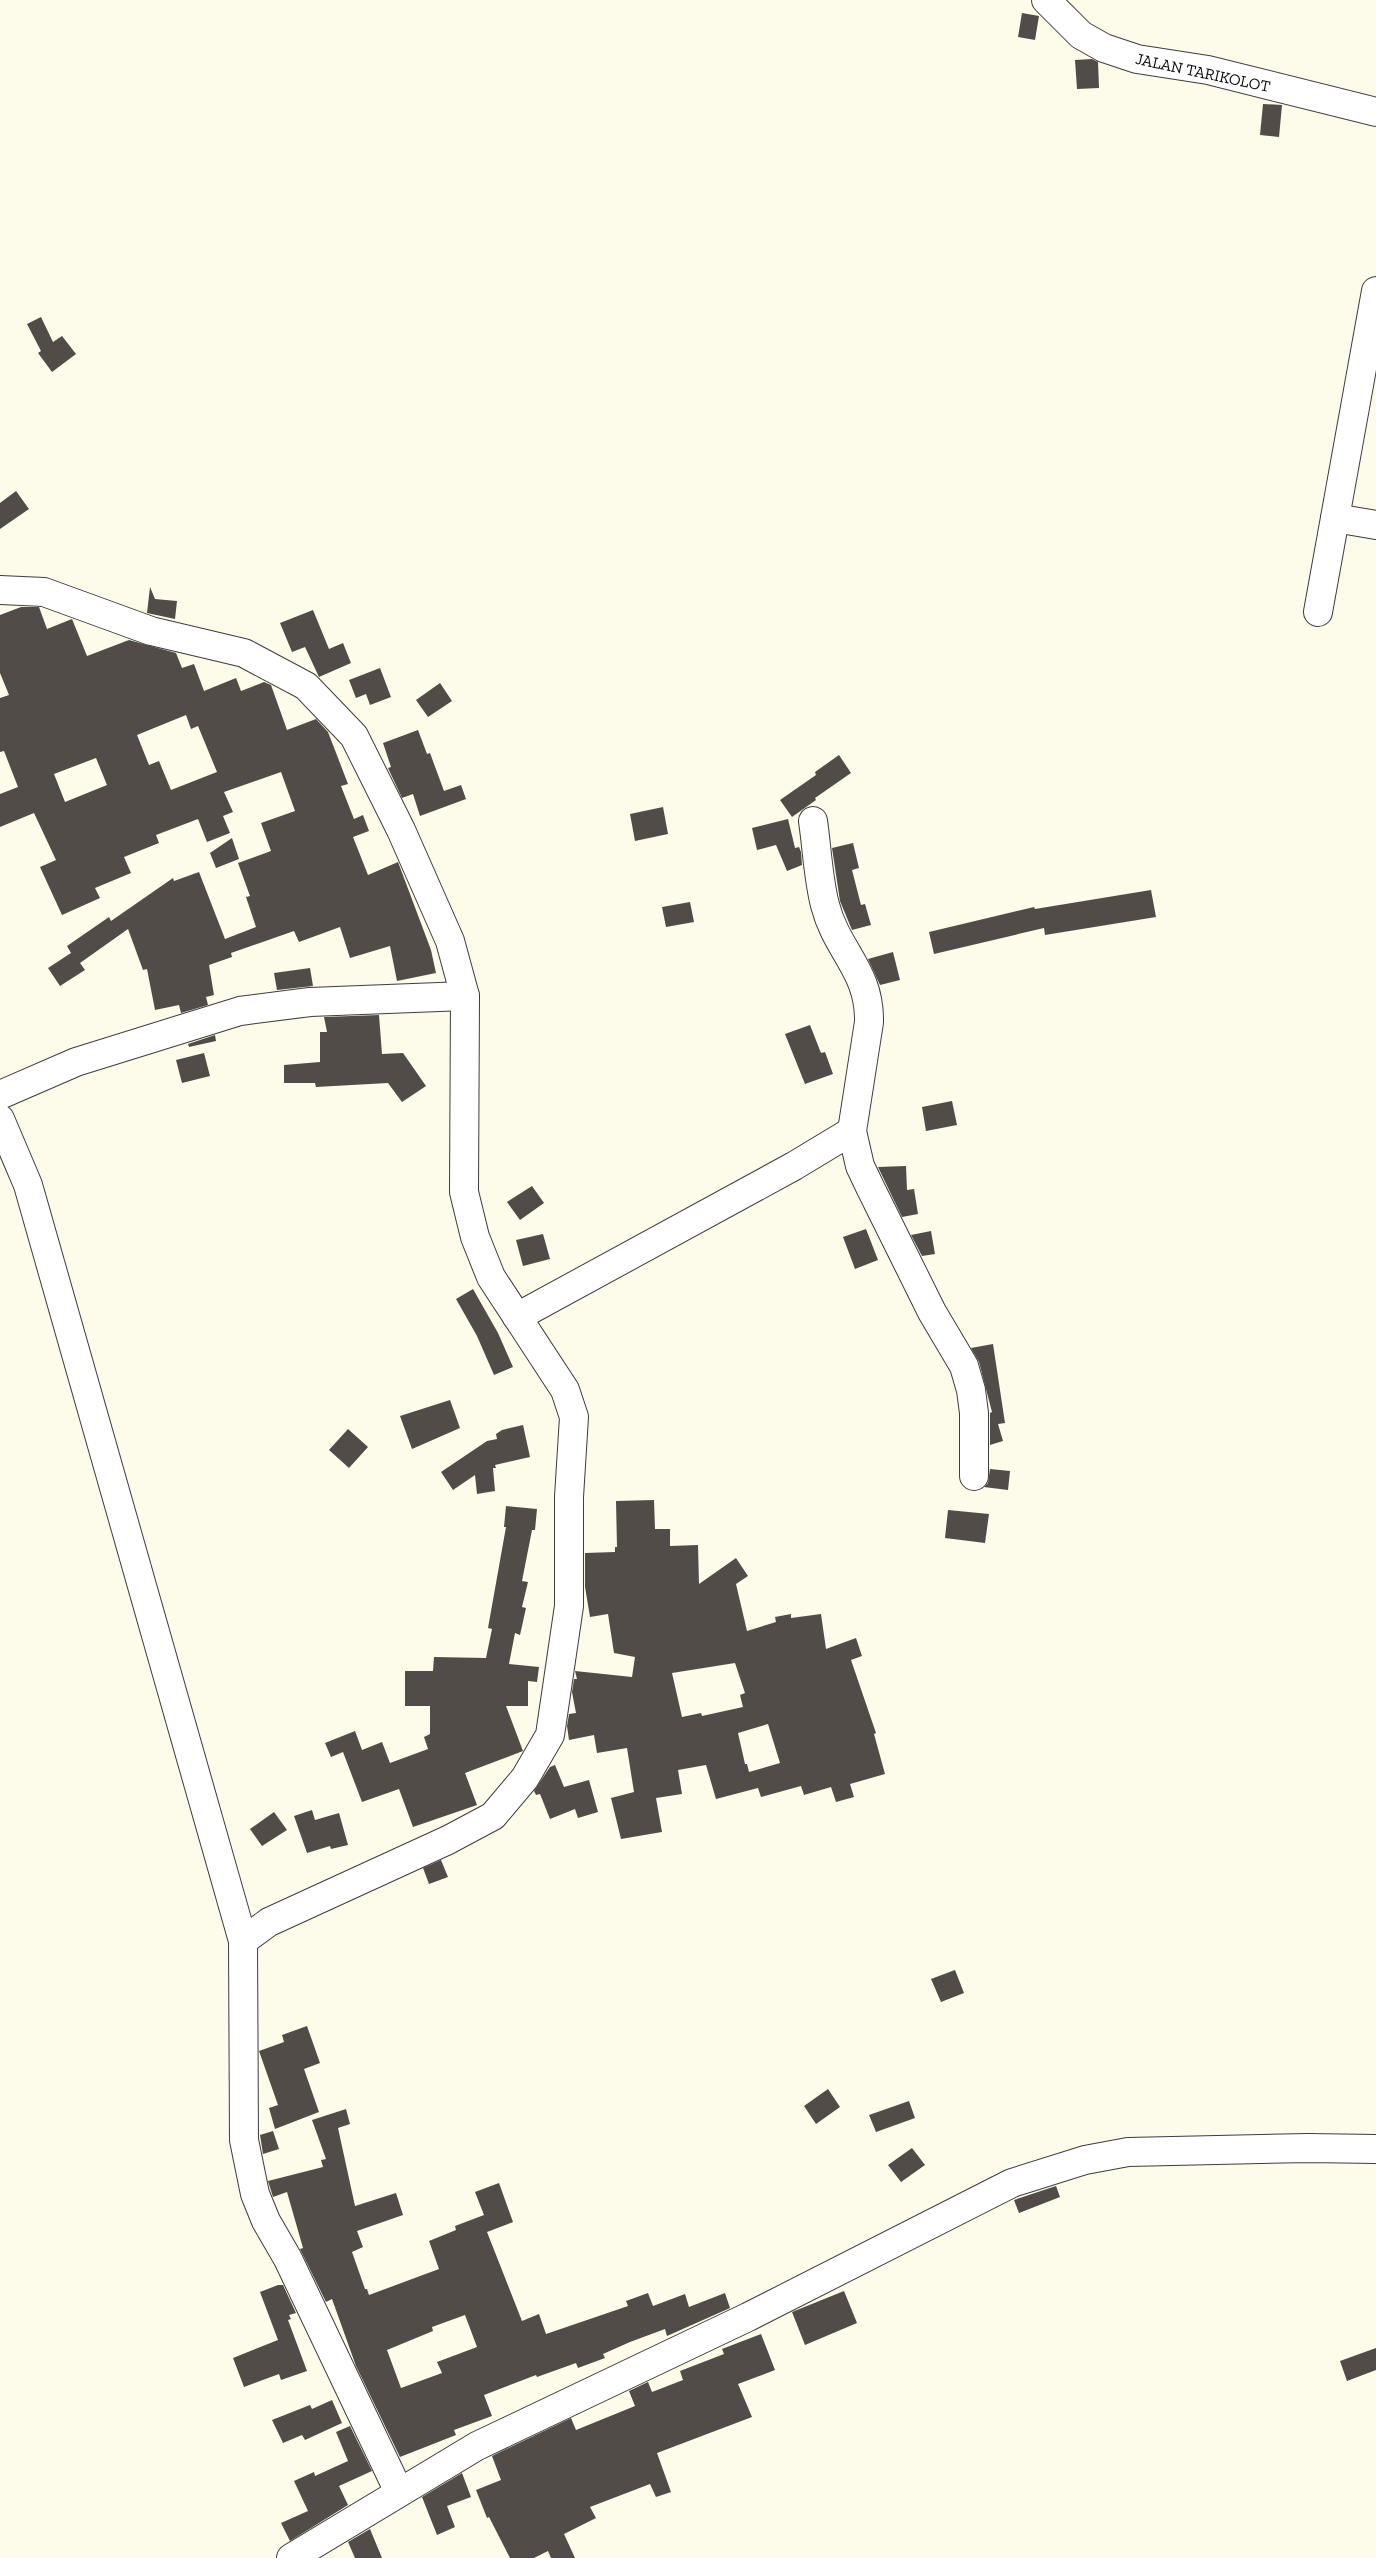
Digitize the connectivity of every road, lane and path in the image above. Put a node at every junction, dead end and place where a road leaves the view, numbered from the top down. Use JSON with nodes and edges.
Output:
{"nodes":[{"id":1,"x":1046,"y":0,"type":"edge"},
{"id":2,"x":1376,"y":112,"type":"edge"},
{"id":3,"x":1376,"y":291,"type":"edge"},
{"id":4,"x":1335,"y":518,"type":"junction"},
{"id":5,"x":1376,"y":526,"type":"edge"},
{"id":6,"x":0,"y":590,"type":"edge"},
{"id":7,"x":1318,"y":612,"type":"dead end"},
{"id":8,"x":813,"y":821,"type":"dead end"},
{"id":9,"x":465,"y":996,"type":"junction"},
{"id":10,"x":0,"y":1095,"type":"edge"},
{"id":11,"x":0,"y":1119,"type":"edge"},
{"id":12,"x":852,"y":1131,"type":"junction"},
{"id":13,"x":517,"y":1317,"type":"junction"},
{"id":14,"x":974,"y":1476,"type":"dead end"},
{"id":15,"x":243,"y":1941,"type":"junction"},
{"id":16,"x":1376,"y":2149,"type":"edge"},
{"id":17,"x":399,"y":2492,"type":"junction"},
{"id":18,"x":291,"y":2558,"type":"edge"}],
"edges":[{"from":1,"to":2,"type":"street","name":"JALAN TARIKOLOT"},
{"from":3,"to":4,"type":"street"},
{"from":4,"to":5,"type":"street"},
{"from":4,"to":7,"type":"street"},
{"from":6,"to":9,"type":"street"},
{"from":8,"to":12,"type":"street"},
{"from":9,"to":10,"type":"street"},
{"from":9,"to":13,"type":"street"},
{"from":11,"to":15,"type":"street"},
{"from":12,"to":13,"type":"street"},
{"from":12,"to":14,"type":"street"},
{"from":13,"to":15,"type":"street"},
{"from":15,"to":17,"type":"street"},
{"from":16,"to":17,"type":"street"},
{"from":17,"to":18,"type":"street"}]}
